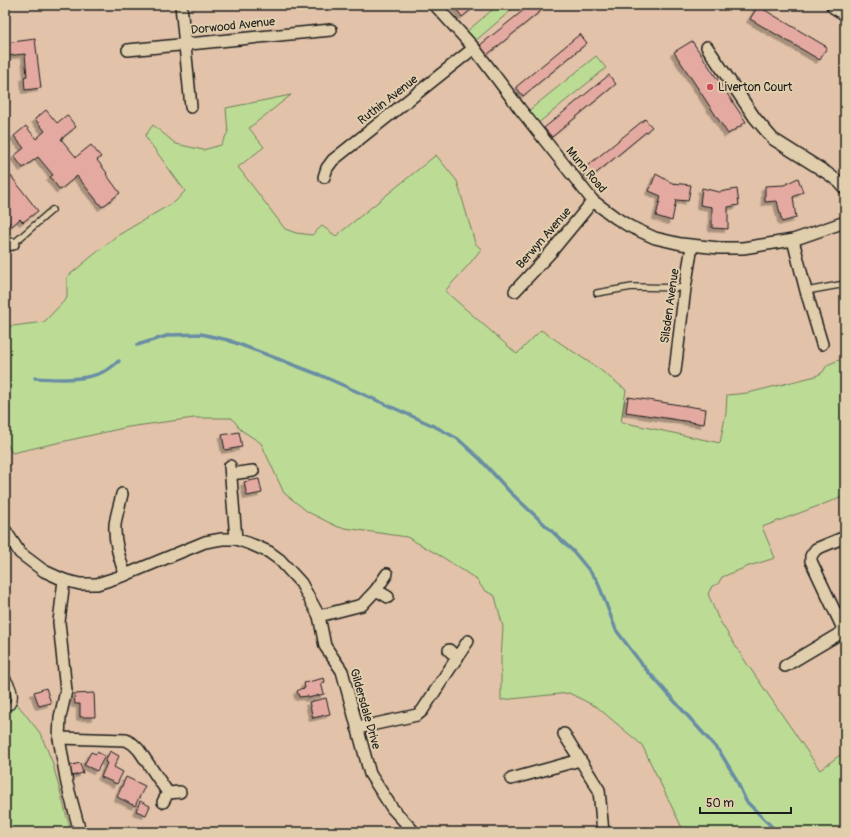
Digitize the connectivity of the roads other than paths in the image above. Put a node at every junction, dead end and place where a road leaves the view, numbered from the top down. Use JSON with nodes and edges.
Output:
{"nodes":[{"id":1,"x":181,"y":5,"type":"edge"},
{"id":2,"x":435,"y":5,"type":"edge"},
{"id":3,"x":834,"y":5,"type":"edge"},
{"id":4,"x":845,"y":11,"type":"edge"},
{"id":5,"x":331,"y":30,"type":"dead end"},
{"id":6,"x":185,"y":44,"type":"junction"},
{"id":7,"x":707,"y":47,"type":"dead end"},
{"id":8,"x":474,"y":48,"type":"junction"},
{"id":9,"x":128,"y":50,"type":"dead end"},
{"id":10,"x":191,"y":107,"type":"dead end"},
{"id":11,"x":324,"y":177,"type":"dead end"},
{"id":12,"x":845,"y":189,"type":"edge"},
{"id":13,"x":593,"y":201,"type":"junction"},
{"id":14,"x":52,"y":210,"type":"dead end"},
{"id":15,"x":845,"y":222,"type":"edge"},
{"id":16,"x":793,"y":240,"type":"junction"},
{"id":17,"x":9,"y":245,"type":"edge"},
{"id":18,"x":692,"y":246,"type":"junction"},
{"id":19,"x":845,"y":284,"type":"edge"},
{"id":20,"x":685,"y":288,"type":"junction"},
{"id":21,"x":514,"y":291,"type":"dead end"},
{"id":22,"x":806,"y":291,"type":"junction"},
{"id":23,"x":597,"y":293,"type":"dead end"},
{"id":24,"x":822,"y":344,"type":"dead end"},
{"id":25,"x":675,"y":371,"type":"dead end"},
{"id":26,"x":253,"y":471,"type":"dead end"},
{"id":27,"x":122,"y":494,"type":"dead end"},
{"id":28,"x":5,"y":530,"type":"edge"},
{"id":29,"x":845,"y":537,"type":"edge"},
{"id":30,"x":236,"y":540,"type":"junction"},
{"id":31,"x":387,"y":574,"type":"dead end"},
{"id":32,"x":125,"y":575,"type":"junction"},
{"id":33,"x":64,"y":580,"type":"junction"},
{"id":34,"x":376,"y":590,"type":"junction"},
{"id":35,"x":388,"y":597,"type":"dead end"},
{"id":36,"x":319,"y":616,"type":"junction"},
{"id":37,"x":844,"y":632,"type":"edge"},
{"id":38,"x":468,"y":641,"type":"dead end"},
{"id":39,"x":785,"y":666,"type":"dead end"},
{"id":40,"x":5,"y":676,"type":"edge"},
{"id":41,"x":5,"y":708,"type":"edge"},
{"id":42,"x":357,"y":728,"type":"junction"},
{"id":43,"x":564,"y":734,"type":"dead end"},
{"id":44,"x":59,"y":738,"type":"junction"},
{"id":45,"x":580,"y":760,"type":"junction"},
{"id":46,"x":511,"y":779,"type":"dead end"},
{"id":47,"x":180,"y":792,"type":"dead end"},
{"id":48,"x":80,"y":832,"type":"edge"},
{"id":49,"x":414,"y":832,"type":"edge"},
{"id":50,"x":603,"y":832,"type":"edge"}],
"edges":[{"from":1,"to":6,"type":"street"},
{"from":2,"to":8,"type":"street","name":"Munn Road"},
{"from":3,"to":4,"type":"main road"},
{"from":5,"to":6,"type":"street","name":"Dorwood Avenue"},
{"from":6,"to":9,"type":"street","name":"Dorwood Avenue"},
{"from":6,"to":10,"type":"street"},
{"from":7,"to":12,"type":"street"},
{"from":8,"to":11,"type":"street","name":"Ruthin Avenue"},
{"from":8,"to":13,"type":"street","name":"Munn Road"},
{"from":13,"to":18,"type":"street","name":"Munn Road"},
{"from":13,"to":21,"type":"street","name":"Berwyn Avenue"},
{"from":14,"to":17,"type":"lane"},
{"from":15,"to":16,"type":"street","name":"Munn Road"},
{"from":16,"to":18,"type":"street","name":"Munn Road"},
{"from":16,"to":22,"type":"street"},
{"from":18,"to":20,"type":"street","name":"Silsden Avenue"},
{"from":19,"to":22,"type":"lane"},
{"from":20,"to":23,"type":"lane"},
{"from":20,"to":25,"type":"street","name":"Silsden Avenue"},
{"from":22,"to":24,"type":"street"},
{"from":26,"to":30,"type":"street"},
{"from":27,"to":32,"type":"street"},
{"from":28,"to":33,"type":"street","name":"Gildersdale Drive"},
{"from":29,"to":37,"type":"street"},
{"from":30,"to":32,"type":"street","name":"Gildersdale Drive"},
{"from":30,"to":36,"type":"street","name":"Gildersdale Drive"},
{"from":31,"to":34,"type":"street"},
{"from":32,"to":33,"type":"street","name":"Gildersdale Drive"},
{"from":33,"to":44,"type":"street"},
{"from":34,"to":35,"type":"street"},
{"from":34,"to":36,"type":"street"},
{"from":36,"to":42,"type":"street","name":"Gildersdale Drive"},
{"from":37,"to":39,"type":"street"},
{"from":38,"to":42,"type":"street"},
{"from":40,"to":41,"type":"lane"},
{"from":42,"to":49,"type":"street","name":"Gildersdale Drive"},
{"from":43,"to":45,"type":"street"},
{"from":44,"to":47,"type":"street"},
{"from":44,"to":48,"type":"street"},
{"from":45,"to":46,"type":"street"},
{"from":45,"to":50,"type":"street"}]}
